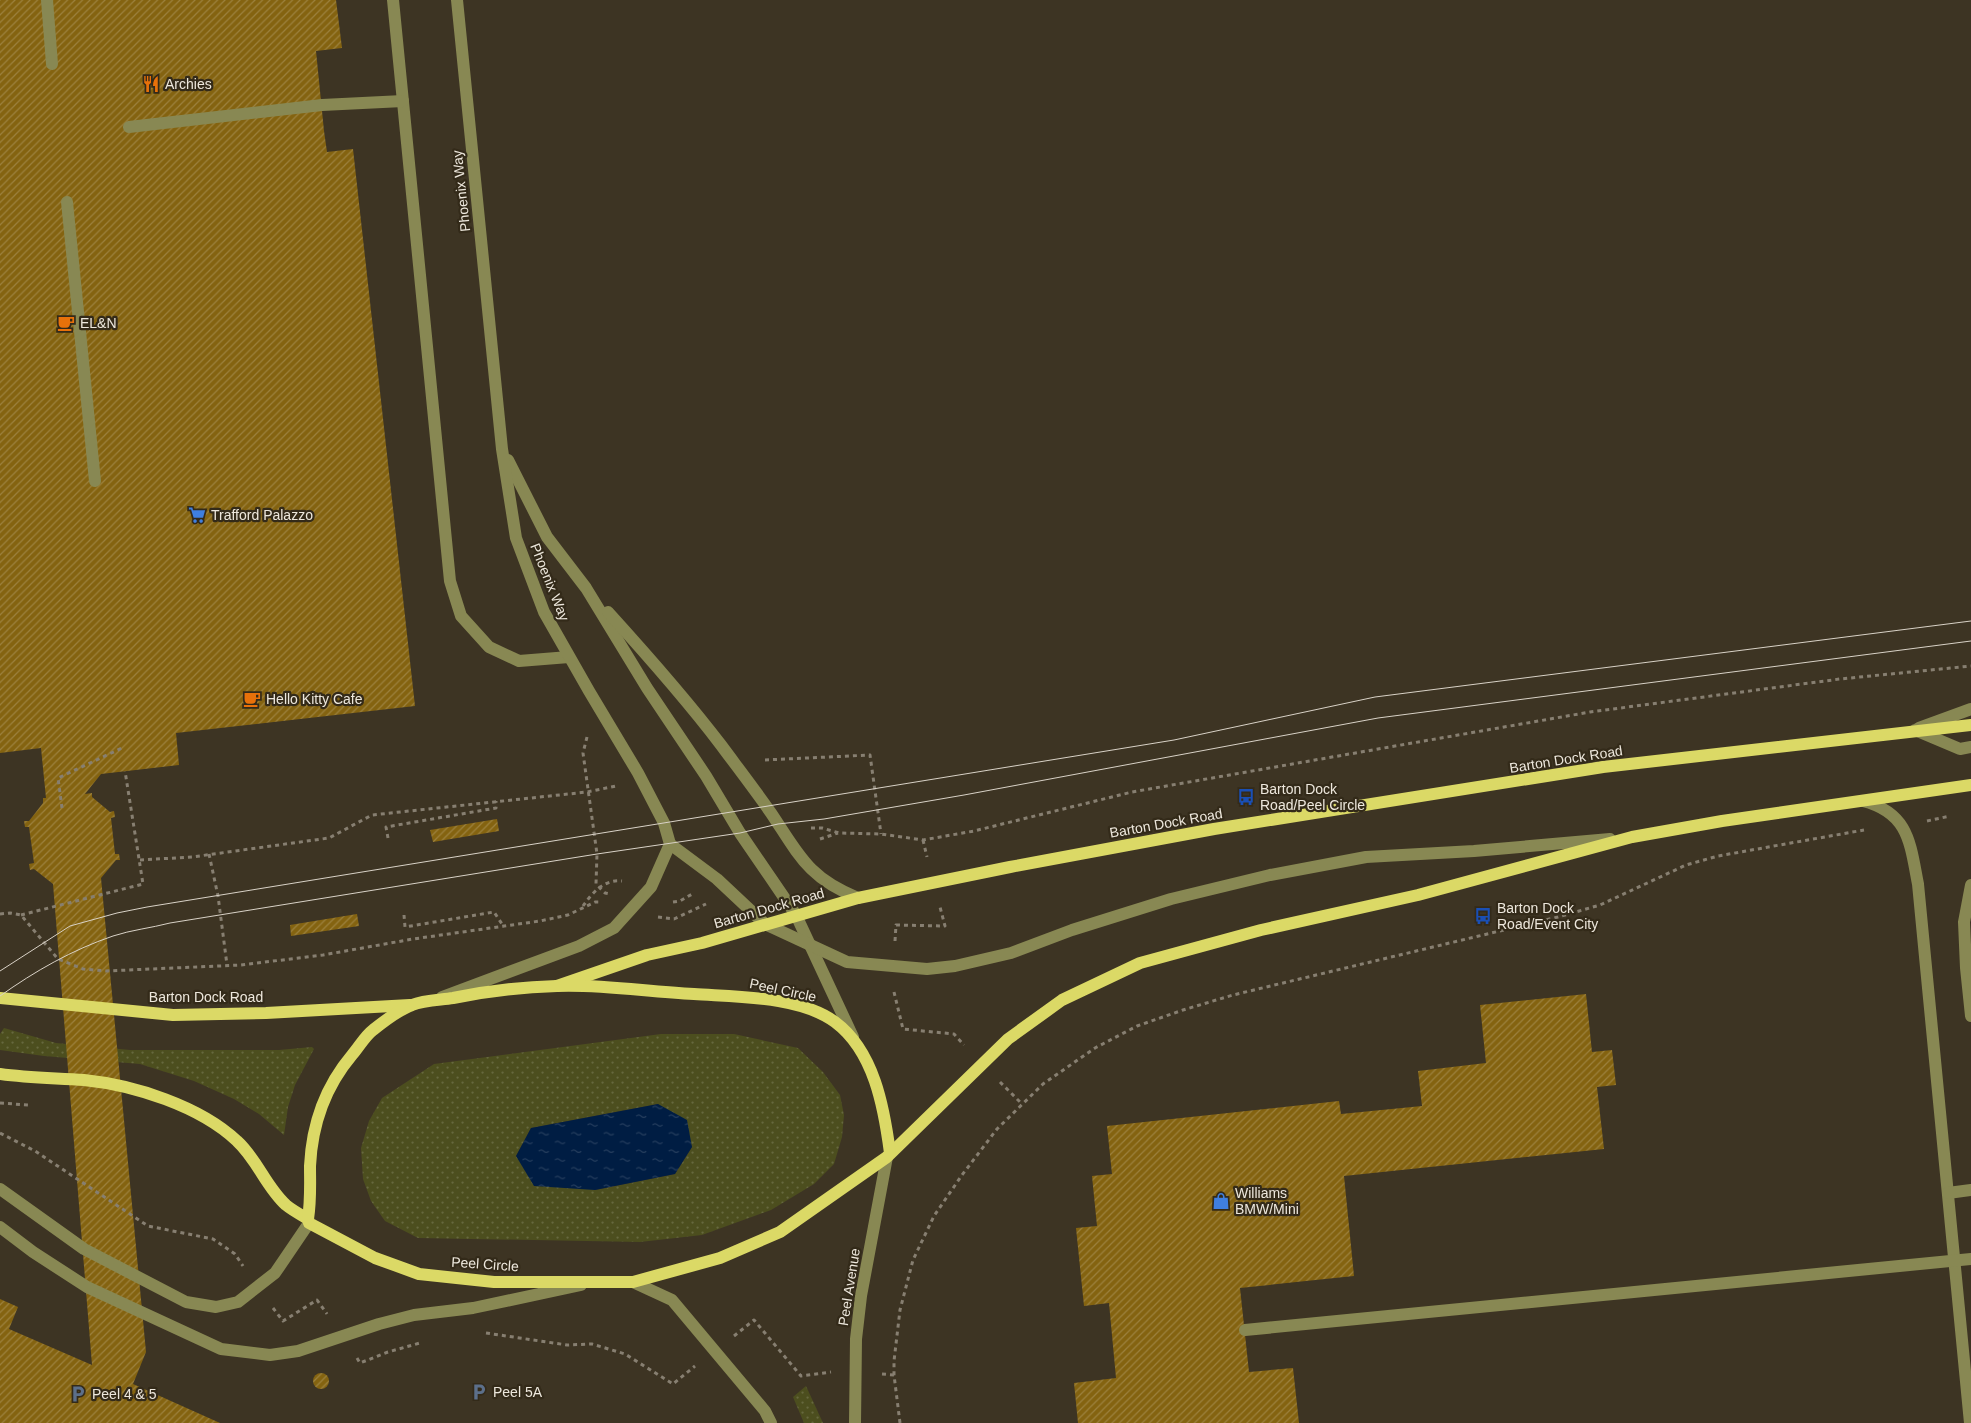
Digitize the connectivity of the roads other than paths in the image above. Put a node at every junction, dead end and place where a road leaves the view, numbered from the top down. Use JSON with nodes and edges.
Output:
{"nodes":[{"id":1,"x":47,"y":0,"type":"edge"},
{"id":2,"x":393,"y":0,"type":"edge"},
{"id":3,"x":457,"y":0,"type":"edge"},
{"id":4,"x":52,"y":64,"type":"dead end"},
{"id":5,"x":403,"y":101,"type":"junction"},
{"id":6,"x":129,"y":127,"type":"dead end"},
{"id":7,"x":67,"y":202,"type":"dead end"},
{"id":8,"x":502,"y":449,"type":"junction"},
{"id":9,"x":95,"y":481,"type":"dead end"},
{"id":10,"x":586,"y":588,"type":"junction"},
{"id":11,"x":569,"y":657,"type":"junction"},
{"id":12,"x":1971,"y":710,"type":"edge"},
{"id":13,"x":1971,"y":725,"type":"edge"},
{"id":14,"x":1915,"y":730,"type":"junction"},
{"id":15,"x":1971,"y":747,"type":"edge"},
{"id":16,"x":1971,"y":785,"type":"edge"},
{"id":17,"x":1862,"y":800,"type":"junction"},
{"id":18,"x":1632,"y":837,"type":"junction"},
{"id":19,"x":670,"y":844,"type":"junction"},
{"id":20,"x":1971,"y":885,"type":"edge"},
{"id":21,"x":858,"y":898,"type":"junction"},
{"id":22,"x":796,"y":915,"type":"junction"},
{"id":23,"x":764,"y":924,"type":"junction"},
{"id":24,"x":812,"y":947,"type":"junction"},
{"id":25,"x":557,"y":986,"type":"junction"},
{"id":26,"x":0,"y":998,"type":"edge"},
{"id":27,"x":426,"y":1003,"type":"junction"},
{"id":28,"x":412,"y":1005,"type":"junction"},
{"id":29,"x":1971,"y":1016,"type":"edge"},
{"id":30,"x":853,"y":1037,"type":"junction"},
{"id":31,"x":0,"y":1074,"type":"edge"},
{"id":32,"x":888,"y":1155,"type":"junction"},
{"id":33,"x":0,"y":1189,"type":"edge"},
{"id":34,"x":1971,"y":1190,"type":"edge"},
{"id":35,"x":1948,"y":1193,"type":"junction"},
{"id":36,"x":308,"y":1221,"type":"junction"},
{"id":37,"x":0,"y":1227,"type":"edge"},
{"id":38,"x":1971,"y":1259,"type":"edge"},
{"id":39,"x":1954,"y":1260,"type":"junction"},
{"id":40,"x":633,"y":1282,"type":"junction"},
{"id":41,"x":590,"y":1283,"type":"junction"},
{"id":42,"x":1244,"y":1330,"type":"dead end"},
{"id":43,"x":771,"y":1423,"type":"edge"},
{"id":44,"x":856,"y":1423,"type":"edge"},
{"id":45,"x":1970,"y":1423,"type":"edge"}],
"edges":[{"from":1,"to":4,"type":"street"},
{"from":2,"to":5,"type":"street"},
{"from":3,"to":8,"type":"street","name":"Phoenix Way"},
{"from":5,"to":6,"type":"street"},
{"from":5,"to":11,"type":"street"},
{"from":7,"to":9,"type":"street"},
{"from":8,"to":10,"type":"street"},
{"from":8,"to":11,"type":"street","name":"Phoenix Way"},
{"from":10,"to":21,"type":"street"},
{"from":10,"to":22,"type":"street"},
{"from":11,"to":19,"type":"street","name":"Phoenix Way"},
{"from":12,"to":14,"type":"street"},
{"from":13,"to":14,"type":"main road","name":"Barton Dock Road"},
{"from":14,"to":15,"type":"street"},
{"from":14,"to":21,"type":"main road","name":"Barton Dock Road"},
{"from":16,"to":17,"type":"main road"},
{"from":17,"to":18,"type":"main road"},
{"from":17,"to":35,"type":"street"},
{"from":18,"to":24,"type":"street"},
{"from":18,"to":32,"type":"main road"},
{"from":19,"to":23,"type":"street"},
{"from":19,"to":27,"type":"street"},
{"from":20,"to":29,"type":"street"},
{"from":21,"to":22,"type":"main road","name":"Barton Dock Road"},
{"from":22,"to":23,"type":"main road","name":"Barton Dock Road"},
{"from":22,"to":24,"type":"street"},
{"from":23,"to":24,"type":"street"},
{"from":23,"to":25,"type":"main road","name":"Barton Dock Road"},
{"from":24,"to":30,"type":"street"},
{"from":25,"to":27,"type":"main road","name":"Peel Circle"},
{"from":25,"to":30,"type":"main road","name":"Peel Circle"},
{"from":26,"to":28,"type":"main road","name":"Barton Dock Road"},
{"from":27,"to":28,"type":"main road","name":"Peel Circle"},
{"from":28,"to":36,"type":"main road","name":"Peel Circle"},
{"from":30,"to":32,"type":"main road","name":"Peel Circle"},
{"from":31,"to":36,"type":"main road"},
{"from":32,"to":40,"type":"main road","name":"Peel Circle"},
{"from":32,"to":44,"type":"street","name":"Peel Avenue"},
{"from":33,"to":36,"type":"street"},
{"from":34,"to":35,"type":"street"},
{"from":35,"to":39,"type":"street"},
{"from":36,"to":41,"type":"main road","name":"Peel Circle"},
{"from":37,"to":41,"type":"street"},
{"from":38,"to":39,"type":"street"},
{"from":39,"to":42,"type":"street"},
{"from":39,"to":45,"type":"street"},
{"from":40,"to":41,"type":"main road","name":"Peel Circle"},
{"from":40,"to":43,"type":"street"}]}
